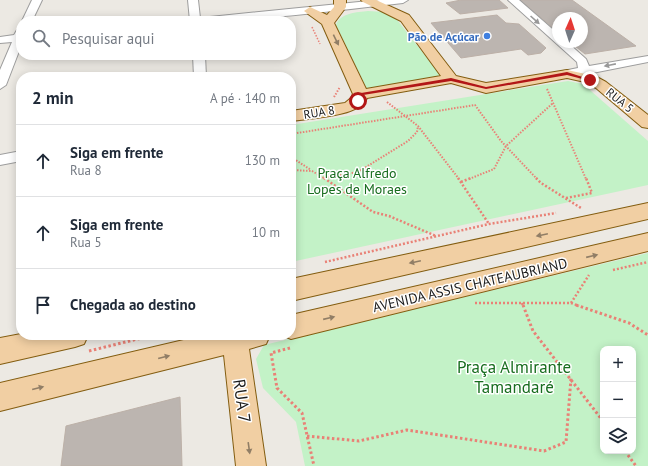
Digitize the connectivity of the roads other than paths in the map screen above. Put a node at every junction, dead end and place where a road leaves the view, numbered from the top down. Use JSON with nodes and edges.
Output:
{"nodes":[{"id":1,"x":38,"y":0,"type":"edge"},
{"id":2,"x":193,"y":0,"type":"edge"},
{"id":3,"x":405,"y":0,"type":"edge"},
{"id":4,"x":513,"y":0,"type":"edge"},
{"id":5,"x":370,"y":2,"type":"edge"},
{"id":6,"x":340,"y":4,"type":"edge"},
{"id":7,"x":310,"y":11,"type":"junction"},
{"id":8,"x":30,"y":16,"type":"edge"},
{"id":9,"x":195,"y":16,"type":"edge"},
{"id":10,"x":254,"y":16,"type":"edge"},
{"id":11,"x":405,"y":18,"type":"junction"},
{"id":12,"x":328,"y":23,"type":"junction"},
{"id":13,"x":552,"y":35,"type":"edge"},
{"id":14,"x":16,"y":37,"type":"edge"},
{"id":15,"x":0,"y":40,"type":"edge"},
{"id":16,"x":16,"y":46,"type":"edge"},
{"id":17,"x":567,"y":48,"type":"edge"},
{"id":18,"x":648,"y":59,"type":"edge"},
{"id":19,"x":199,"y":60,"type":"edge"},
{"id":20,"x":584,"y":70,"type":"junction"},
{"id":21,"x":200,"y":72,"type":"edge"},
{"id":22,"x":567,"y":74,"type":"junction"},
{"id":23,"x":451,"y":79,"type":"junction"},
{"id":24,"x":0,"y":85,"type":"edge"},
{"id":25,"x":361,"y":94,"type":"junction"},
{"id":26,"x":296,"y":115,"type":"edge"},
{"id":27,"x":648,"y":123,"type":"edge"},
{"id":28,"x":16,"y":157,"type":"edge"},
{"id":29,"x":0,"y":160,"type":"edge"},
{"id":30,"x":648,"y":211,"type":"edge"},
{"id":31,"x":648,"y":242,"type":"edge"},
{"id":32,"x":296,"y":289,"type":"edge"},
{"id":33,"x":296,"y":336,"type":"edge"},
{"id":34,"x":52,"y":340,"type":"edge"},
{"id":35,"x":230,"y":340,"type":"edge"},
{"id":36,"x":242,"y":340,"type":"edge"},
{"id":37,"x":0,"y":351,"type":"edge"},
{"id":38,"x":0,"y":397,"type":"edge"},
{"id":39,"x":251,"y":466,"type":"edge"}],
"edges":[{"from":1,"to":8,"type":"street"},
{"from":2,"to":9,"type":"street"},
{"from":3,"to":5,"type":"street"},
{"from":3,"to":11,"type":"main road"},
{"from":4,"to":13,"type":"street","one_way":true},
{"from":5,"to":6,"type":"street"},
{"from":5,"to":11,"type":"main road"},
{"from":6,"to":7,"type":"street"},
{"from":6,"to":12,"type":"main road"},
{"from":7,"to":10,"type":"street"},
{"from":7,"to":12,"type":"main road"},
{"from":11,"to":23,"type":"main road"},
{"from":12,"to":25,"type":"main road","one_way":true},
{"from":14,"to":15,"type":"street"},
{"from":16,"to":24,"type":"street"},
{"from":17,"to":20,"type":"street"},
{"from":18,"to":20,"type":"street","one_way":true},
{"from":19,"to":21,"type":"street"},
{"from":20,"to":22,"type":"street"},
{"from":22,"to":23,"type":"main road"},
{"from":22,"to":27,"type":"main road","name":"RUA 5"},
{"from":23,"to":25,"type":"main road"},
{"from":25,"to":26,"type":"main road","name":"RUA 8"},
{"from":28,"to":29,"type":"street"},
{"from":30,"to":32,"type":"main road","one_way":true},
{"from":33,"to":31,"type":"main road","name":"AVENIDA ASSIS CHATEAUBRIAND","one_way":true},
{"from":34,"to":37,"type":"main road"},
{"from":38,"to":35,"type":"main road","one_way":true},
{"from":36,"to":39,"type":"main road","name":"RUA 7","one_way":true}]}
